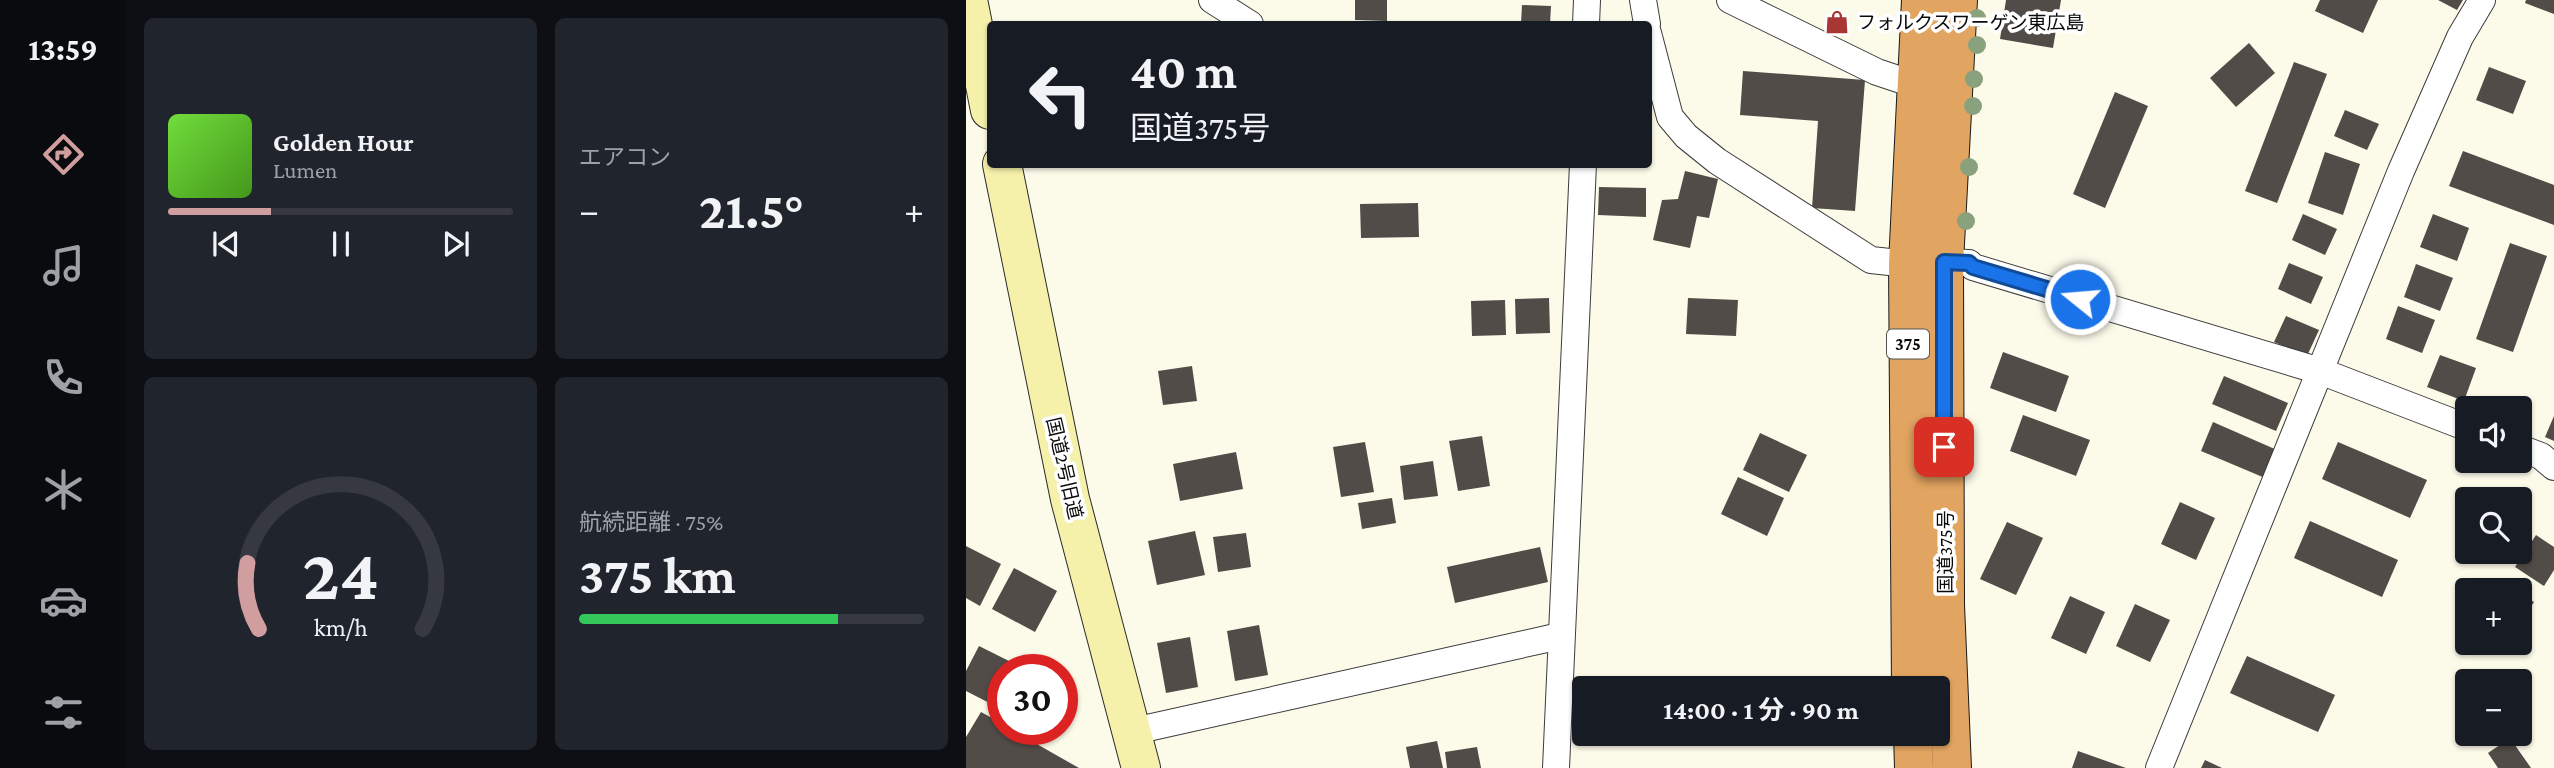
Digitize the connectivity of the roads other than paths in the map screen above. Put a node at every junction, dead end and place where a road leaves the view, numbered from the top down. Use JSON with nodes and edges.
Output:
{"nodes":[{"id":1,"x":968,"y":0,"type":"edge"},
{"id":2,"x":1212,"y":0,"type":"edge"},
{"id":3,"x":1587,"y":0,"type":"edge"},
{"id":4,"x":1643,"y":0,"type":"edge"},
{"id":5,"x":1730,"y":0,"type":"edge"},
{"id":6,"x":1921,"y":0,"type":"edge"},
{"id":7,"x":1958,"y":0,"type":"edge"},
{"id":8,"x":2482,"y":0,"type":"edge"},
{"id":9,"x":1245,"y":21,"type":"edge"},
{"id":10,"x":1586,"y":21,"type":"edge"},
{"id":11,"x":1646,"y":21,"type":"edge"},
{"id":12,"x":1652,"y":48,"type":"edge"},
{"id":13,"x":1916,"y":85,"type":"junction"},
{"id":14,"x":987,"y":95,"type":"edge"},
{"id":15,"x":1003,"y":168,"type":"edge"},
{"id":16,"x":1583,"y":168,"type":"edge"},
{"id":17,"x":1926,"y":263,"type":"junction"},
{"id":18,"x":2320,"y":371,"type":"junction"},
{"id":19,"x":2455,"y":423,"type":"edge"},
{"id":20,"x":2532,"y":453,"type":"edge"},
{"id":21,"x":2554,"y":467,"type":"edge"},
{"id":22,"x":1560,"y":636,"type":"junction"},
{"id":23,"x":1911,"y":676,"type":"edge"},
{"id":24,"x":1134,"y":731,"type":"junction"},
{"id":25,"x":1913,"y":746,"type":"edge"},
{"id":26,"x":1142,"y":768,"type":"edge"},
{"id":27,"x":1556,"y":768,"type":"edge"},
{"id":28,"x":1914,"y":768,"type":"edge"},
{"id":29,"x":1952,"y":768,"type":"edge"},
{"id":30,"x":2159,"y":768,"type":"edge"}],
"edges":[{"from":1,"to":14,"type":"street"},
{"from":2,"to":9,"type":"street"},
{"from":3,"to":10,"type":"street"},
{"from":4,"to":11,"type":"street"},
{"from":5,"to":13,"type":"street"},
{"from":6,"to":13,"type":"highway","name":"国道375号","number":"375"},
{"from":7,"to":17,"type":"highway","name":"国道375号","number":"375"},
{"from":8,"to":18,"type":"street"},
{"from":12,"to":17,"type":"street"},
{"from":13,"to":17,"type":"highway","name":"国道375号","number":"375"},
{"from":15,"to":24,"type":"street","name":"国道2号旧道"},
{"from":16,"to":22,"type":"street"},
{"from":17,"to":18,"type":"street"},
{"from":17,"to":23,"type":"highway","name":"国道375号","number":"375"},
{"from":17,"to":29,"type":"highway","name":"国道375号","number":"375"},
{"from":18,"to":19,"type":"street"},
{"from":18,"to":30,"type":"street"},
{"from":20,"to":21,"type":"street"},
{"from":22,"to":24,"type":"street"},
{"from":22,"to":27,"type":"street"},
{"from":24,"to":26,"type":"street","name":"国道2号旧道"},
{"from":25,"to":28,"type":"highway"}]}
